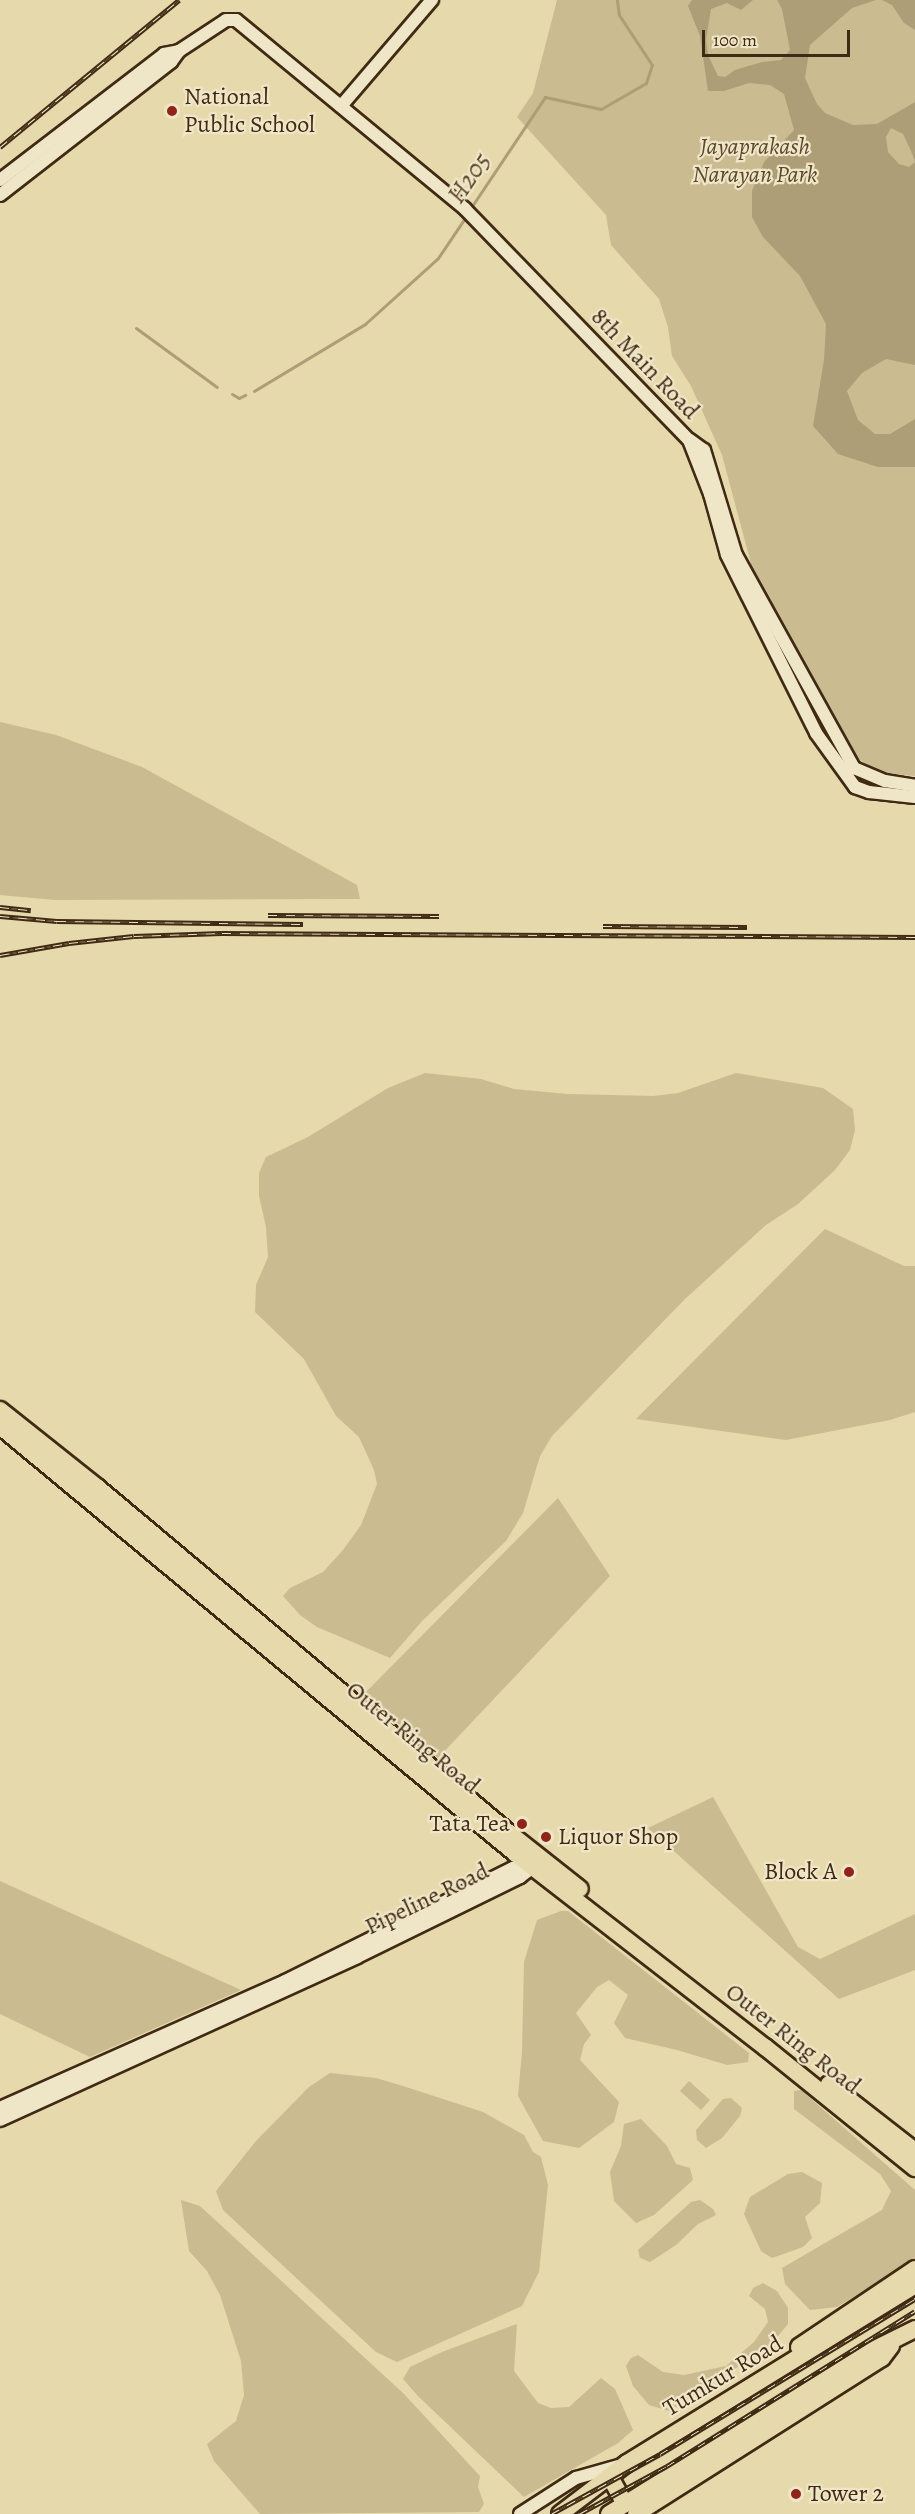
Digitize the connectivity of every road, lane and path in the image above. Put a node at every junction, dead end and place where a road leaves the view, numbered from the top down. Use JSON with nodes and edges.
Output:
{"nodes":[{"id":1,"x":432,"y":0,"type":"edge"},
{"id":2,"x":341,"y":106,"type":"junction"},
{"id":3,"x":75,"y":130,"type":"junction"},
{"id":4,"x":0,"y":180,"type":"edge"},
{"id":5,"x":0,"y":195,"type":"edge"},
{"id":6,"x":689,"y":440,"type":"junction"},
{"id":7,"x":915,"y":786,"type":"edge"},
{"id":8,"x":915,"y":797,"type":"edge"},
{"id":9,"x":0,"y":1410,"type":"edge"},
{"id":10,"x":0,"y":1426,"type":"edge"},
{"id":11,"x":533,"y":1867,"type":"junction"},
{"id":12,"x":486,"y":1888,"type":"junction"},
{"id":13,"x":0,"y":2108,"type":"edge"},
{"id":14,"x":0,"y":2120,"type":"edge"},
{"id":15,"x":915,"y":2151,"type":"edge"},
{"id":16,"x":915,"y":2168,"type":"edge"},
{"id":17,"x":915,"y":2269,"type":"edge"},
{"id":18,"x":915,"y":2285,"type":"edge"},
{"id":19,"x":915,"y":2329,"type":"edge"},
{"id":20,"x":749,"y":2387,"type":"junction"},
{"id":21,"x":627,"y":2463,"type":"junction"},
{"id":22,"x":610,"y":2477,"type":"junction"},
{"id":23,"x":630,"y":2509,"type":"edge"},
{"id":24,"x":570,"y":2511,"type":"edge"},
{"id":25,"x":520,"y":2514,"type":"edge"},
{"id":26,"x":609,"y":2514,"type":"edge"}],
"edges":[{"from":1,"to":2,"type":"street"},
{"from":2,"to":3,"type":"street","name":"8th Main Road"},
{"from":2,"to":6,"type":"street","name":"8th Main Road"},
{"from":3,"to":4,"type":"street"},
{"from":3,"to":5,"type":"street"},
{"from":6,"to":7,"type":"street"},
{"from":6,"to":8,"type":"street","name":"8th Main Road"},
{"from":9,"to":15,"type":"highway","name":"Outer Ring Road"},
{"from":10,"to":11,"type":"highway","name":"Outer Ring Road"},
{"from":11,"to":12,"type":"street","name":"Pipeline Road"},
{"from":11,"to":16,"type":"highway","name":"Outer Ring Road"},
{"from":12,"to":13,"type":"street","name":"Pipeline Road"},
{"from":12,"to":14,"type":"street","name":"Pipeline Road"},
{"from":17,"to":20,"type":"highway"},
{"from":18,"to":20,"type":"highway","name":"Tumkur Road"},
{"from":19,"to":23,"type":"highway"},
{"from":20,"to":21,"type":"highway","name":"Tumkur Road"},
{"from":21,"to":22,"type":"highway","name":"Tumkur Road"},
{"from":21,"to":25,"type":"street"},
{"from":22,"to":23,"type":"highway"},
{"from":22,"to":24,"type":"highway","name":"Tumkur Road"},
{"from":23,"to":26,"type":"highway"}]}
